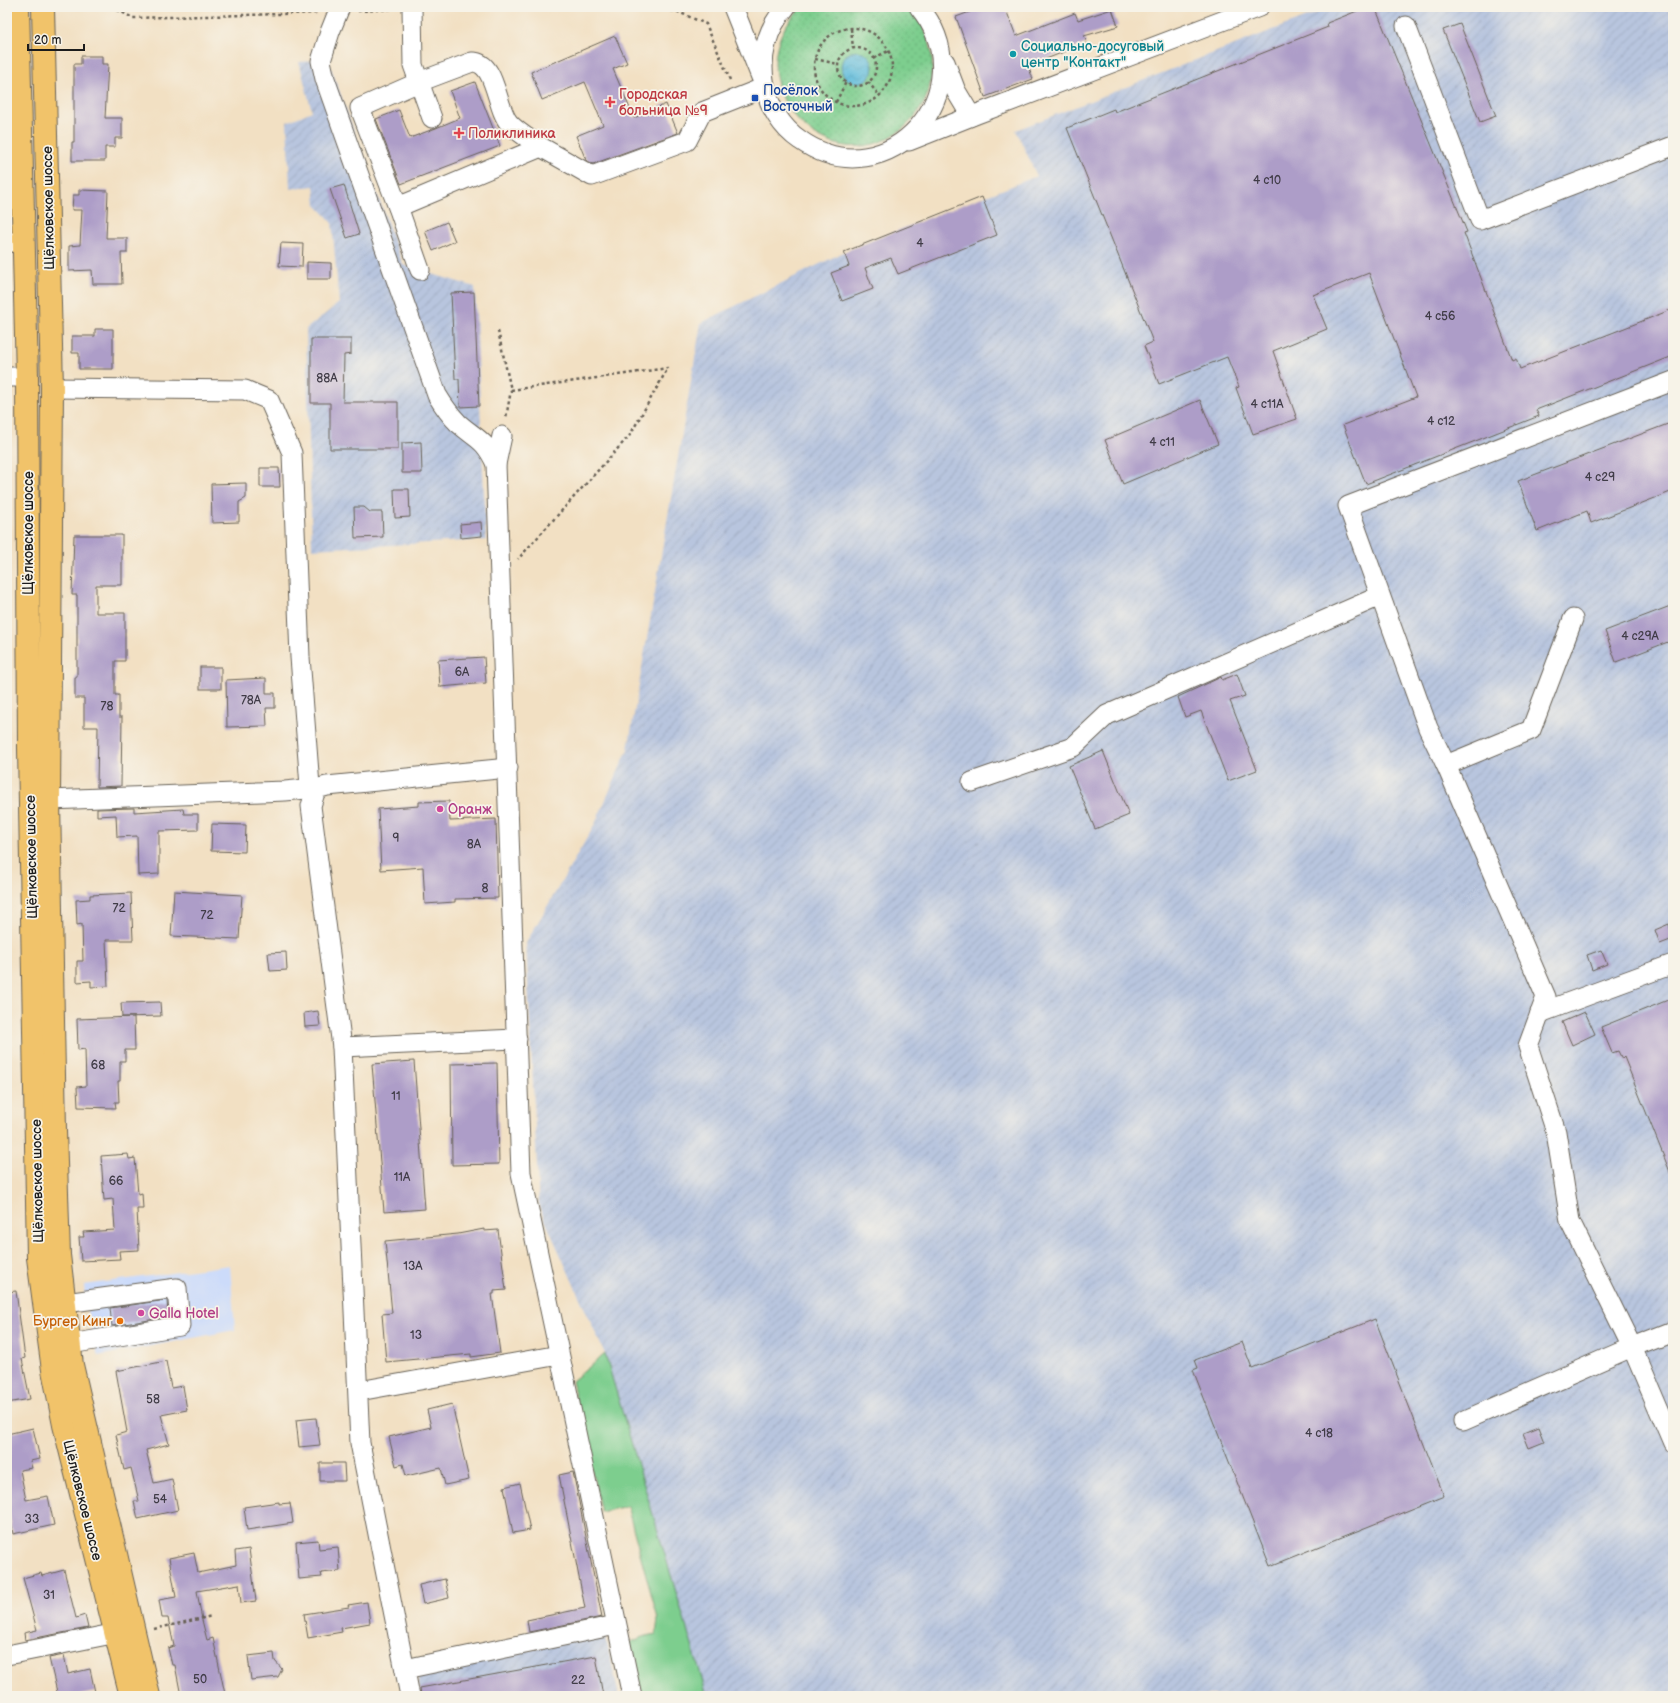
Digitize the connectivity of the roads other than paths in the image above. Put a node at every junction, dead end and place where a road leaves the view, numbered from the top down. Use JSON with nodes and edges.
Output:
{"nodes":[{"id":1,"x":18,"y":7,"type":"edge"},
{"id":2,"x":43,"y":7,"type":"edge"},
{"id":3,"x":733,"y":7,"type":"edge"},
{"id":4,"x":786,"y":7,"type":"edge"},
{"id":5,"x":919,"y":7,"type":"edge"},
{"id":6,"x":1259,"y":7,"type":"edge"},
{"id":7,"x":412,"y":8,"type":"edge"},
{"id":8,"x":339,"y":10,"type":"edge"},
{"id":9,"x":1406,"y":26,"type":"dead end"},
{"id":10,"x":941,"y":51,"type":"junction"},
{"id":11,"x":419,"y":82,"type":"junction"},
{"id":12,"x":765,"y":87,"type":"junction"},
{"id":13,"x":14,"y":106,"type":"edge"},
{"id":14,"x":971,"y":116,"type":"junction"},
{"id":15,"x":432,"y":118,"type":"dead end"},
{"id":16,"x":1673,"y":146,"type":"edge"},
{"id":17,"x":541,"y":147,"type":"junction"},
{"id":18,"x":893,"y":148,"type":"junction"},
{"id":19,"x":14,"y":156,"type":"edge"},
{"id":20,"x":398,"y":207,"type":"junction"},
{"id":21,"x":15,"y":242,"type":"edge"},
{"id":22,"x":420,"y":270,"type":"dead end"},
{"id":23,"x":17,"y":377,"type":"edge"},
{"id":24,"x":1673,"y":380,"type":"edge"},
{"id":25,"x":52,"y":388,"type":"junction"},
{"id":26,"x":502,"y":436,"type":"road end"},
{"id":27,"x":496,"y":464,"type":"junction"},
{"id":28,"x":1380,"y":596,"type":"junction"},
{"id":29,"x":1573,"y":619,"type":"dead end"},
{"id":30,"x":1446,"y":765,"type":"junction"},
{"id":31,"x":508,"y":768,"type":"junction"},
{"id":32,"x":972,"y":782,"type":"dead end"},
{"id":33,"x":49,"y":800,"type":"junction"},
{"id":34,"x":1673,"y":964,"type":"edge"},
{"id":35,"x":1540,"y":1013,"type":"junction"},
{"id":36,"x":517,"y":1038,"type":"junction"},
{"id":37,"x":342,"y":1047,"type":"junction"},
{"id":38,"x":65,"y":1303,"type":"junction"},
{"id":39,"x":1673,"y":1331,"type":"edge"},
{"id":40,"x":70,"y":1344,"type":"junction"},
{"id":41,"x":1632,"y":1347,"type":"junction"},
{"id":42,"x":559,"y":1355,"type":"junction"},
{"id":43,"x":359,"y":1391,"type":"junction"},
{"id":44,"x":1463,"y":1421,"type":"dead end"},
{"id":45,"x":1673,"y":1443,"type":"edge"},
{"id":46,"x":616,"y":1625,"type":"junction"},
{"id":47,"x":117,"y":1633,"type":"junction"},
{"id":48,"x":7,"y":1656,"type":"edge"},
{"id":49,"x":405,"y":1669,"type":"junction"},
{"id":50,"x":131,"y":1696,"type":"edge"},
{"id":51,"x":149,"y":1696,"type":"edge"},
{"id":52,"x":410,"y":1696,"type":"edge"},
{"id":53,"x":632,"y":1696,"type":"edge"}],
"edges":[{"from":1,"to":13,"type":"main road","name":"Щёлковское шоссе"},
{"from":2,"to":25,"type":"main road","name":"Щёлковское шоссе"},
{"from":3,"to":12,"type":"street"},
{"from":4,"to":12,"type":"street"},
{"from":5,"to":10,"type":"street"},
{"from":6,"to":14,"type":"street"},
{"from":7,"to":11,"type":"street"},
{"from":8,"to":27,"type":"street"},
{"from":9,"to":16,"type":"street"},
{"from":10,"to":14,"type":"street"},
{"from":10,"to":18,"type":"street"},
{"from":11,"to":15,"type":"street"},
{"from":11,"to":17,"type":"street"},
{"from":11,"to":20,"type":"street"},
{"from":12,"to":17,"type":"street"},
{"from":12,"to":18,"type":"street"},
{"from":13,"to":19,"type":"main road","name":"Щёлковское шоссе"},
{"from":14,"to":18,"type":"street"},
{"from":17,"to":20,"type":"street"},
{"from":19,"to":21,"type":"main road","name":"Щёлковское шоссе"},
{"from":20,"to":22,"type":"street"},
{"from":21,"to":23,"type":"main road","name":"Щёлковское шоссе"},
{"from":23,"to":47,"type":"main road","name":"Щёлковское шоссе"},
{"from":24,"to":28,"type":"street"},
{"from":25,"to":33,"type":"main road","name":"Щёлковское шоссе"},
{"from":25,"to":33,"type":"street"},
{"from":26,"to":27,"type":"street"},
{"from":27,"to":31,"type":"street"},
{"from":28,"to":30,"type":"street"},
{"from":28,"to":32,"type":"street"},
{"from":29,"to":30,"type":"street"},
{"from":30,"to":35,"type":"street"},
{"from":31,"to":36,"type":"street"},
{"from":31,"to":37,"type":"street"},
{"from":33,"to":38,"type":"main road","name":"Щёлковское шоссе"},
{"from":34,"to":35,"type":"street"},
{"from":35,"to":41,"type":"street"},
{"from":36,"to":37,"type":"street"},
{"from":36,"to":42,"type":"street"},
{"from":37,"to":43,"type":"street"},
{"from":38,"to":40,"type":"main road","name":"Щёлковское шоссе"},
{"from":38,"to":40,"type":"street"},
{"from":39,"to":41,"type":"street"},
{"from":40,"to":51,"type":"main road","name":"Щёлковское шоссе"},
{"from":41,"to":44,"type":"street"},
{"from":41,"to":45,"type":"street"},
{"from":42,"to":43,"type":"street"},
{"from":42,"to":46,"type":"street"},
{"from":43,"to":49,"type":"street"},
{"from":46,"to":49,"type":"street"},
{"from":46,"to":53,"type":"street"},
{"from":47,"to":48,"type":"street"},
{"from":47,"to":50,"type":"main road","name":"Щёлковское шоссе"},
{"from":49,"to":52,"type":"street"}]}
